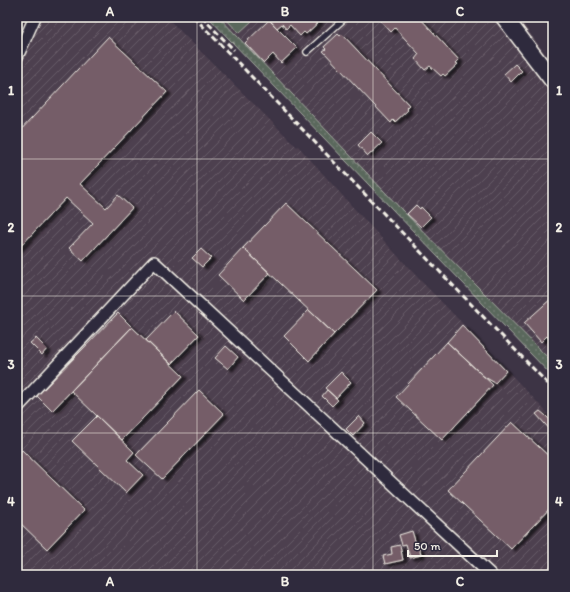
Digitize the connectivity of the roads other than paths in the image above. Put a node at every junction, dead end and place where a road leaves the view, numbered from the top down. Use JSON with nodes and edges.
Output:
{"nodes":[{"id":1,"x":35,"y":17,"type":"edge"},
{"id":2,"x":346,"y":17,"type":"edge"},
{"id":3,"x":504,"y":17,"type":"edge"},
{"id":4,"x":307,"y":52,"type":"dead end"},
{"id":5,"x":17,"y":57,"type":"edge"},
{"id":6,"x":553,"y":81,"type":"edge"},
{"id":7,"x":17,"y":408,"type":"edge"},
{"id":8,"x":491,"y":575,"type":"edge"}],
"edges":[{"from":1,"to":5,"type":"street"},
{"from":2,"to":4,"type":"lane"},
{"from":3,"to":6,"type":"street"},
{"from":7,"to":8,"type":"street"}]}
